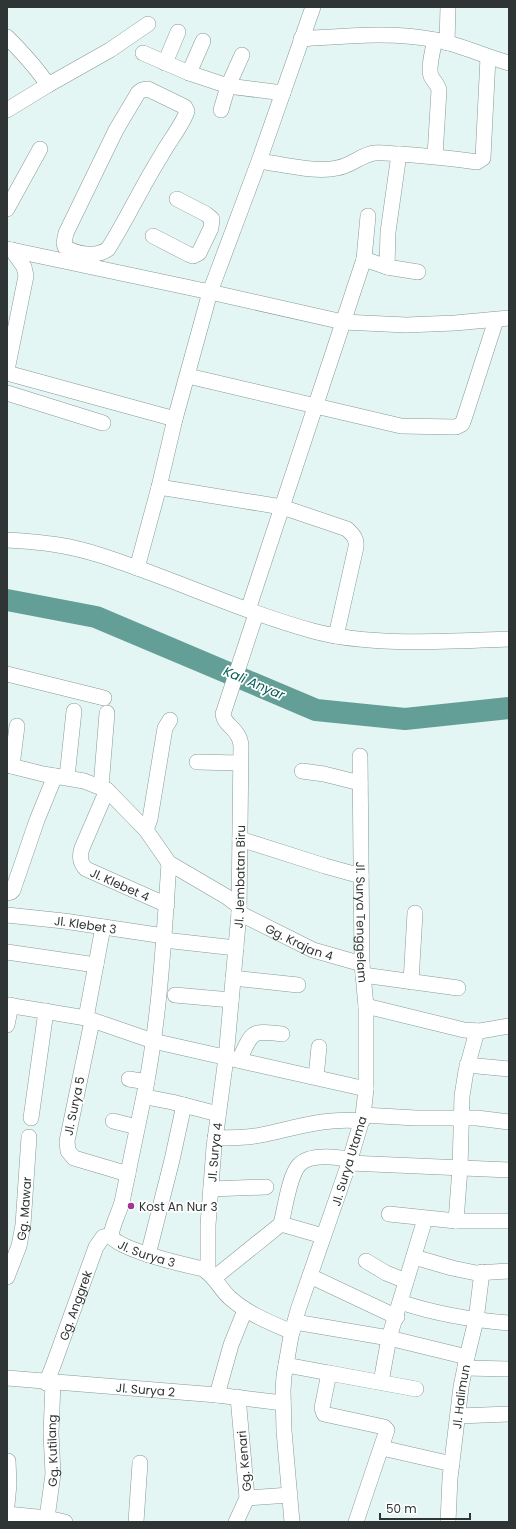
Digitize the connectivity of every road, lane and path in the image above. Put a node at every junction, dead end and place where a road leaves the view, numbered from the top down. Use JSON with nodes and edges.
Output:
{"nodes":[{"id":1,"x":313,"y":7,"type":"edge"},
{"id":2,"x":448,"y":7,"type":"edge"},
{"id":3,"x":148,"y":24,"type":"dead end"},
{"id":4,"x":178,"y":32,"type":"dead end"},
{"id":5,"x":7,"y":37,"type":"edge"},
{"id":6,"x":301,"y":39,"type":"junction"},
{"id":7,"x":203,"y":41,"type":"dead end"},
{"id":8,"x":441,"y":41,"type":"junction"},
{"id":9,"x":143,"y":53,"type":"dead end"},
{"id":10,"x":242,"y":55,"type":"dead end"},
{"id":11,"x":488,"y":57,"type":"junction"},
{"id":12,"x":165,"y":63,"type":"junction"},
{"id":13,"x":509,"y":63,"type":"edge"},
{"id":14,"x":189,"y":73,"type":"junction"},
{"id":15,"x":48,"y":85,"type":"junction"},
{"id":16,"x":228,"y":86,"type":"junction"},
{"id":17,"x":283,"y":93,"type":"junction"},
{"id":18,"x":7,"y":110,"type":"edge"},
{"id":19,"x":221,"y":110,"type":"dead end"},
{"id":20,"x":40,"y":149,"type":"dead end"},
{"id":21,"x":398,"y":154,"type":"junction"},
{"id":22,"x":435,"y":156,"type":"junction"},
{"id":23,"x":259,"y":161,"type":"junction"},
{"id":24,"x":177,"y":199,"type":"dead end"},
{"id":25,"x":7,"y":209,"type":"edge"},
{"id":26,"x":368,"y":216,"type":"dead end"},
{"id":27,"x":153,"y":236,"type":"dead end"},
{"id":28,"x":204,"y":242,"type":"junction"},
{"id":29,"x":226,"y":249,"type":"junction"},
{"id":30,"x":10,"y":250,"type":"edge"},
{"id":31,"x":364,"y":259,"type":"junction"},
{"id":32,"x":85,"y":260,"type":"junction"},
{"id":33,"x":387,"y":267,"type":"junction"},
{"id":34,"x":418,"y":272,"type":"dead end"},
{"id":35,"x":210,"y":292,"type":"junction"},
{"id":36,"x":503,"y":319,"type":"edge"},
{"id":37,"x":343,"y":322,"type":"junction"},
{"id":38,"x":7,"y":371,"type":"edge"},
{"id":39,"x":188,"y":376,"type":"junction"},
{"id":40,"x":7,"y":393,"type":"edge"},
{"id":41,"x":315,"y":406,"type":"junction"},
{"id":42,"x":175,"y":419,"type":"junction"},
{"id":43,"x":102,"y":423,"type":"dead end"},
{"id":44,"x":159,"y":487,"type":"junction"},
{"id":45,"x":282,"y":507,"type":"junction"},
{"id":46,"x":7,"y":540,"type":"edge"},
{"id":47,"x":137,"y":568,"type":"junction"},
{"id":48,"x":252,"y":612,"type":"junction"},
{"id":49,"x":336,"y":636,"type":"junction"},
{"id":50,"x":509,"y":639,"type":"edge"},
{"id":51,"x":7,"y":674,"type":"edge"},
{"id":52,"x":74,"y":711,"type":"dead end"},
{"id":53,"x":170,"y":720,"type":"dead end"},
{"id":54,"x":17,"y":726,"type":"dead end"},
{"id":55,"x":360,"y":756,"type":"dead end"},
{"id":56,"x":197,"y":762,"type":"dead end"},
{"id":57,"x":240,"y":763,"type":"junction"},
{"id":58,"x":10,"y":765,"type":"edge"},
{"id":59,"x":302,"y":771,"type":"dead end"},
{"id":60,"x":61,"y":777,"type":"junction"},
{"id":61,"x":360,"y":783,"type":"junction"},
{"id":62,"x":104,"y":789,"type":"junction"},
{"id":63,"x":146,"y":830,"type":"junction"},
{"id":64,"x":240,"y":839,"type":"junction"},
{"id":65,"x":169,"y":863,"type":"junction"},
{"id":66,"x":361,"y":876,"type":"junction"},
{"id":67,"x":7,"y":893,"type":"edge"},
{"id":68,"x":167,"y":905,"type":"junction"},
{"id":69,"x":239,"y":909,"type":"junction"},
{"id":70,"x":415,"y":913,"type":"dead end"},
{"id":71,"x":7,"y":915,"type":"edge"},
{"id":72,"x":103,"y":927,"type":"junction"},
{"id":73,"x":164,"y":938,"type":"junction"},
{"id":74,"x":236,"y":948,"type":"junction"},
{"id":75,"x":7,"y":952,"type":"edge"},
{"id":76,"x":96,"y":965,"type":"junction"},
{"id":77,"x":363,"y":969,"type":"junction"},
{"id":78,"x":233,"y":978,"type":"junction"},
{"id":79,"x":411,"y":982,"type":"junction"},
{"id":80,"x":298,"y":985,"type":"dead end"},
{"id":81,"x":458,"y":988,"type":"dead end"},
{"id":82,"x":175,"y":995,"type":"dead end"},
{"id":83,"x":231,"y":1000,"type":"junction"},
{"id":84,"x":9,"y":1005,"type":"edge"},
{"id":85,"x":366,"y":1006,"type":"junction"},
{"id":86,"x":46,"y":1011,"type":"junction"},
{"id":87,"x":89,"y":1020,"type":"junction"},
{"id":88,"x":7,"y":1025,"type":"edge"},
{"id":89,"x":509,"y":1026,"type":"edge"},
{"id":90,"x":478,"y":1031,"type":"junction"},
{"id":91,"x":282,"y":1034,"type":"dead end"},
{"id":92,"x":153,"y":1041,"type":"junction"},
{"id":93,"x":319,"y":1047,"type":"dead end"},
{"id":94,"x":233,"y":1059,"type":"junction"},
{"id":95,"x":467,"y":1065,"type":"junction"},
{"id":96,"x":509,"y":1069,"type":"edge"},
{"id":97,"x":316,"y":1077,"type":"junction"},
{"id":98,"x":128,"y":1078,"type":"dead end"},
{"id":99,"x":366,"y":1089,"type":"junction"},
{"id":100,"x":146,"y":1090,"type":"junction"},
{"id":101,"x":184,"y":1105,"type":"junction"},
{"id":102,"x":218,"y":1114,"type":"junction"},
{"id":103,"x":31,"y":1118,"type":"dead end"},
{"id":104,"x":362,"y":1118,"type":"junction"},
{"id":105,"x":461,"y":1118,"type":"junction"},
{"id":106,"x":113,"y":1121,"type":"dead end"},
{"id":107,"x":509,"y":1122,"type":"edge"},
{"id":108,"x":137,"y":1127,"type":"junction"},
{"id":109,"x":29,"y":1137,"type":"dead end"},
{"id":110,"x":215,"y":1138,"type":"junction"},
{"id":111,"x":350,"y":1162,"type":"junction"},
{"id":112,"x":460,"y":1168,"type":"junction"},
{"id":113,"x":509,"y":1170,"type":"edge"},
{"id":114,"x":128,"y":1174,"type":"junction"},
{"id":115,"x":266,"y":1188,"type":"dead end"},
{"id":116,"x":211,"y":1190,"type":"junction"},
{"id":117,"x":389,"y":1214,"type":"dead end"},
{"id":118,"x":425,"y":1219,"type":"junction"},
{"id":119,"x":509,"y":1221,"type":"edge"},
{"id":120,"x":456,"y":1222,"type":"junction"},
{"id":121,"x":281,"y":1224,"type":"junction"},
{"id":122,"x":111,"y":1235,"type":"junction"},
{"id":123,"x":323,"y":1236,"type":"junction"},
{"id":124,"x":148,"y":1255,"type":"junction"},
{"id":125,"x":414,"y":1257,"type":"junction"},
{"id":126,"x":366,"y":1261,"type":"dead end"},
{"id":127,"x":509,"y":1271,"type":"edge"},
{"id":128,"x":482,"y":1272,"type":"junction"},
{"id":129,"x":211,"y":1275,"type":"junction"},
{"id":130,"x":310,"y":1276,"type":"junction"},
{"id":131,"x":7,"y":1277,"type":"edge"},
{"id":132,"x":406,"y":1281,"type":"junction"},
{"id":133,"x":400,"y":1302,"type":"junction"},
{"id":134,"x":245,"y":1310,"type":"junction"},
{"id":135,"x":396,"y":1317,"type":"junction"},
{"id":136,"x":476,"y":1320,"type":"junction"},
{"id":137,"x":509,"y":1323,"type":"edge"},
{"id":138,"x":294,"y":1327,"type":"junction"},
{"id":139,"x":389,"y":1338,"type":"junction"},
{"id":140,"x":466,"y":1363,"type":"junction"},
{"id":141,"x":286,"y":1365,"type":"junction"},
{"id":142,"x":509,"y":1369,"type":"edge"},
{"id":143,"x":329,"y":1373,"type":"junction"},
{"id":144,"x":7,"y":1378,"type":"edge"},
{"id":145,"x":381,"y":1382,"type":"junction"},
{"id":146,"x":49,"y":1383,"type":"junction"},
{"id":147,"x":416,"y":1389,"type":"dead end"},
{"id":148,"x":217,"y":1395,"type":"junction"},
{"id":149,"x":238,"y":1397,"type":"junction"},
{"id":150,"x":283,"y":1403,"type":"junction"},
{"id":151,"x":509,"y":1414,"type":"edge"},
{"id":152,"x":458,"y":1416,"type":"junction"},
{"id":153,"x":382,"y":1448,"type":"junction"},
{"id":154,"x":8,"y":1461,"type":"dead end"},
{"id":155,"x":140,"y":1463,"type":"dead end"},
{"id":156,"x":452,"y":1464,"type":"junction"},
{"id":157,"x":290,"y":1495,"type":"junction"},
{"id":158,"x":247,"y":1498,"type":"junction"},
{"id":159,"x":7,"y":1504,"type":"edge"},
{"id":160,"x":7,"y":1514,"type":"edge"},
{"id":161,"x":47,"y":1518,"type":"junction"},
{"id":162,"x":65,"y":1522,"type":"edge"},
{"id":163,"x":136,"y":1522,"type":"edge"},
{"id":164,"x":236,"y":1522,"type":"edge"},
{"id":165,"x":292,"y":1522,"type":"edge"},
{"id":166,"x":356,"y":1522,"type":"edge"},
{"id":167,"x":448,"y":1522,"type":"edge"}],
"edges":[{"from":1,"to":6,"type":"street"},
{"from":2,"to":8,"type":"street"},
{"from":3,"to":15,"type":"street"},
{"from":4,"to":12,"type":"street"},
{"from":5,"to":15,"type":"street"},
{"from":6,"to":8,"type":"street"},
{"from":6,"to":17,"type":"street"},
{"from":7,"to":14,"type":"street"},
{"from":8,"to":11,"type":"street"},
{"from":8,"to":22,"type":"street"},
{"from":9,"to":12,"type":"street"},
{"from":10,"to":16,"type":"street"},
{"from":11,"to":13,"type":"street"},
{"from":11,"to":22,"type":"street"},
{"from":12,"to":14,"type":"street"},
{"from":14,"to":16,"type":"street"},
{"from":15,"to":18,"type":"street"},
{"from":16,"to":17,"type":"street"},
{"from":16,"to":19,"type":"street"},
{"from":17,"to":23,"type":"street"},
{"from":20,"to":25,"type":"street"},
{"from":21,"to":22,"type":"street"},
{"from":21,"to":23,"type":"street"},
{"from":21,"to":33,"type":"street"},
{"from":23,"to":29,"type":"street"},
{"from":24,"to":28,"type":"street"},
{"from":26,"to":31,"type":"street"},
{"from":27,"to":28,"type":"street"},
{"from":28,"to":29,"type":"street"},
{"from":29,"to":35,"type":"street"},
{"from":30,"to":32,"type":"street"},
{"from":30,"to":38,"type":"street"},
{"from":31,"to":33,"type":"street"},
{"from":31,"to":37,"type":"street"},
{"from":32,"to":32,"type":"street"},
{"from":32,"to":35,"type":"street"},
{"from":33,"to":34,"type":"street"},
{"from":35,"to":37,"type":"street"},
{"from":35,"to":39,"type":"street"},
{"from":36,"to":37,"type":"street"},
{"from":36,"to":41,"type":"street"},
{"from":37,"to":41,"type":"street"},
{"from":38,"to":42,"type":"street"},
{"from":39,"to":41,"type":"street"},
{"from":39,"to":42,"type":"street"},
{"from":40,"to":43,"type":"street"},
{"from":41,"to":45,"type":"street"},
{"from":42,"to":44,"type":"street"},
{"from":44,"to":45,"type":"street"},
{"from":44,"to":47,"type":"street"},
{"from":45,"to":48,"type":"street"},
{"from":45,"to":49,"type":"street"},
{"from":46,"to":47,"type":"street"},
{"from":47,"to":48,"type":"street"},
{"from":48,"to":49,"type":"street"},
{"from":48,"to":57,"type":"street","name":"Jl. Jembatan Biru"},
{"from":49,"to":50,"type":"street"},
{"from":51,"to":62,"type":"street","name":"Jl. Klebet 4"},
{"from":52,"to":60,"type":"street"},
{"from":53,"to":63,"type":"street"},
{"from":54,"to":58,"type":"street"},
{"from":55,"to":61,"type":"street","name":"Jl. Surya Tenggelam"},
{"from":56,"to":57,"type":"street"},
{"from":57,"to":64,"type":"street","name":"Jl. Jembatan Biru"},
{"from":58,"to":60,"type":"street"},
{"from":59,"to":61,"type":"street"},
{"from":60,"to":62,"type":"street"},
{"from":60,"to":67,"type":"street"},
{"from":61,"to":66,"type":"street","name":"Jl. Surya Tenggelam"},
{"from":62,"to":63,"type":"street"},
{"from":62,"to":68,"type":"street","name":"Jl. Klebet 4"},
{"from":63,"to":65,"type":"street"},
{"from":64,"to":66,"type":"street"},
{"from":64,"to":69,"type":"street","name":"Jl. Jembatan Biru"},
{"from":65,"to":68,"type":"street","name":"Jl. Surya 3"},
{"from":65,"to":69,"type":"street","name":"Gg. Krajan 4"},
{"from":66,"to":77,"type":"street","name":"Jl. Surya Tenggelam"},
{"from":68,"to":73,"type":"street","name":"Jl. Surya 3"},
{"from":69,"to":74,"type":"street","name":"Jl. Jembatan Biru"},
{"from":69,"to":77,"type":"street","name":"Gg. Krajan 4"},
{"from":70,"to":79,"type":"street"},
{"from":71,"to":72,"type":"street","name":"Jl. Klebet 3"},
{"from":72,"to":73,"type":"street","name":"Jl. Klebet 3"},
{"from":72,"to":76,"type":"street","name":"Jl. Surya 5"},
{"from":73,"to":74,"type":"street","name":"Jl. Klebet 3"},
{"from":73,"to":92,"type":"street","name":"Jl. Surya 3"},
{"from":74,"to":78,"type":"street","name":"Jl. Jembatan Biru"},
{"from":75,"to":76,"type":"street"},
{"from":76,"to":87,"type":"street","name":"Jl. Surya 5"},
{"from":77,"to":79,"type":"street","name":"Gg. Krajan 4"},
{"from":77,"to":85,"type":"street","name":"Jl. Surya Tenggelam"},
{"from":78,"to":80,"type":"street"},
{"from":78,"to":83,"type":"street","name":"Jl. Jembatan Biru"},
{"from":79,"to":81,"type":"street","name":"Gg. Krajan 4"},
{"from":82,"to":83,"type":"street"},
{"from":83,"to":94,"type":"street","name":"Jl. Jembatan Biru"},
{"from":84,"to":86,"type":"street"},
{"from":84,"to":88,"type":"street"},
{"from":85,"to":90,"type":"street"},
{"from":85,"to":99,"type":"street","name":"Jl. Surya Tenggelam"},
{"from":86,"to":87,"type":"street"},
{"from":86,"to":103,"type":"street"},
{"from":87,"to":92,"type":"street"},
{"from":87,"to":114,"type":"street","name":"Jl. Surya 5"},
{"from":89,"to":90,"type":"street"},
{"from":90,"to":95,"type":"street"},
{"from":91,"to":94,"type":"street"},
{"from":92,"to":94,"type":"street"},
{"from":92,"to":100,"type":"street","name":"Jl. Surya 3"},
{"from":93,"to":97,"type":"street"},
{"from":94,"to":97,"type":"street"},
{"from":94,"to":102,"type":"street","name":"Jl. Surya 4"},
{"from":95,"to":96,"type":"street"},
{"from":95,"to":105,"type":"street"},
{"from":97,"to":99,"type":"street"},
{"from":98,"to":100,"type":"street"},
{"from":99,"to":104,"type":"street","name":"Jl. Surya Utama"},
{"from":100,"to":101,"type":"street"},
{"from":100,"to":108,"type":"street","name":"Jl. Surya 3"},
{"from":101,"to":102,"type":"street"},
{"from":101,"to":124,"type":"street"},
{"from":102,"to":110,"type":"street","name":"Jl. Surya 4"},
{"from":104,"to":105,"type":"street"},
{"from":104,"to":110,"type":"street"},
{"from":104,"to":111,"type":"street","name":"Jl. Surya Utama"},
{"from":105,"to":107,"type":"street"},
{"from":105,"to":112,"type":"street"},
{"from":106,"to":108,"type":"street"},
{"from":108,"to":114,"type":"street","name":"Jl. Surya 3"},
{"from":109,"to":131,"type":"street","name":"Gg. Mawar"},
{"from":110,"to":116,"type":"street","name":"Jl. Surya 4"},
{"from":111,"to":112,"type":"street"},
{"from":111,"to":121,"type":"street"},
{"from":111,"to":123,"type":"street","name":"Jl. Surya Utama"},
{"from":112,"to":113,"type":"street"},
{"from":112,"to":120,"type":"street"},
{"from":114,"to":122,"type":"street","name":"Jl. Surya 3"},
{"from":115,"to":116,"type":"street"},
{"from":116,"to":129,"type":"street","name":"Jl. Surya 4"},
{"from":117,"to":118,"type":"street"},
{"from":118,"to":120,"type":"street"},
{"from":118,"to":125,"type":"street"},
{"from":119,"to":120,"type":"street"},
{"from":121,"to":123,"type":"street"},
{"from":121,"to":129,"type":"street"},
{"from":122,"to":124,"type":"street","name":"Jl. Surya 3"},
{"from":122,"to":146,"type":"street","name":"Gg. Anggrek"},
{"from":123,"to":130,"type":"street","name":"Jl. Surya Utama"},
{"from":124,"to":129,"type":"street","name":"Jl. Surya 3"},
{"from":125,"to":128,"type":"street"},
{"from":125,"to":132,"type":"street"},
{"from":126,"to":132,"type":"street"},
{"from":127,"to":128,"type":"street"},
{"from":128,"to":136,"type":"street","name":"Jl. Halimun"},
{"from":129,"to":134,"type":"street"},
{"from":130,"to":135,"type":"street"},
{"from":130,"to":138,"type":"street","name":"Jl. Surya Utama"},
{"from":132,"to":133,"type":"street"},
{"from":133,"to":135,"type":"street"},
{"from":133,"to":136,"type":"street"},
{"from":134,"to":138,"type":"street"},
{"from":134,"to":148,"type":"street"},
{"from":135,"to":139,"type":"street"},
{"from":136,"to":137,"type":"street"},
{"from":136,"to":140,"type":"street","name":"Jl. Halimun"},
{"from":138,"to":139,"type":"street"},
{"from":138,"to":141,"type":"street","name":"Jl. Surya Utama"},
{"from":139,"to":140,"type":"street"},
{"from":139,"to":145,"type":"street"},
{"from":140,"to":142,"type":"street"},
{"from":140,"to":152,"type":"street","name":"Jl. Halimun"},
{"from":141,"to":143,"type":"street"},
{"from":141,"to":150,"type":"street","name":"Jl. Surya Utama"},
{"from":143,"to":145,"type":"street"},
{"from":143,"to":153,"type":"street"},
{"from":144,"to":146,"type":"street","name":"Jl. Surya 2"},
{"from":145,"to":147,"type":"street"},
{"from":146,"to":148,"type":"street","name":"Jl. Surya 2"},
{"from":146,"to":161,"type":"street","name":"Gg. Kutilang"},
{"from":148,"to":149,"type":"street","name":"Jl. Surya 2"},
{"from":149,"to":150,"type":"street","name":"Jl. Surya 2"},
{"from":149,"to":158,"type":"street","name":"Gg. Kenari"},
{"from":150,"to":157,"type":"street","name":"Jl. Surya Utama"},
{"from":151,"to":152,"type":"street"},
{"from":152,"to":156,"type":"street","name":"Jl. Halimun"},
{"from":153,"to":156,"type":"street"},
{"from":153,"to":166,"type":"street"},
{"from":154,"to":159,"type":"street"},
{"from":155,"to":163,"type":"street"},
{"from":156,"to":167,"type":"street","name":"Jl. Halimun"},
{"from":157,"to":158,"type":"street"},
{"from":157,"to":165,"type":"street","name":"Jl. Surya Utama"},
{"from":158,"to":164,"type":"street","name":"Gg. Kenari"},
{"from":160,"to":161,"type":"street"},
{"from":161,"to":162,"type":"street"}]}
